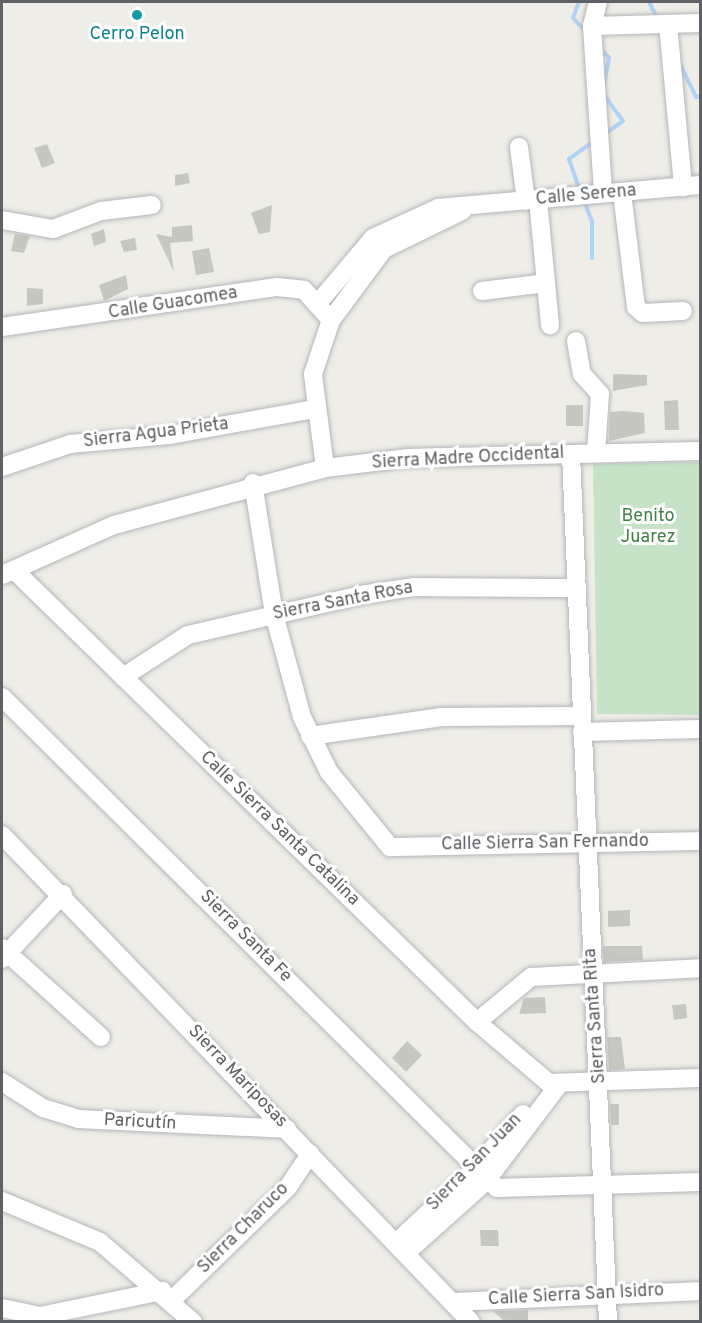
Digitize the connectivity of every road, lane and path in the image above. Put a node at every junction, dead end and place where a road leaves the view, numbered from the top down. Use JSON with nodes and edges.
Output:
{"nodes":[{"id":1,"x":598,"y":2,"type":"edge"},
{"id":2,"x":700,"y":23,"type":"edge"},
{"id":3,"x":669,"y":24,"type":"junction"},
{"id":4,"x":592,"y":26,"type":"junction"},
{"id":5,"x":519,"y":147,"type":"dead end"},
{"id":6,"x":696,"y":188,"type":"edge"},
{"id":7,"x":622,"y":193,"type":"junction"},
{"id":8,"x":603,"y":194,"type":"junction"},
{"id":9,"x":532,"y":201,"type":"junction"},
{"id":10,"x":152,"y":205,"type":"dead end"},
{"id":11,"x":472,"y":207,"type":"junction"},
{"id":12,"x":2,"y":220,"type":"edge"},
{"id":13,"x":546,"y":283,"type":"junction"},
{"id":14,"x":482,"y":291,"type":"dead end"},
{"id":15,"x":319,"y":302,"type":"junction"},
{"id":16,"x":683,"y":311,"type":"dead end"},
{"id":17,"x":331,"y":320,"type":"junction"},
{"id":18,"x":550,"y":325,"type":"dead end"},
{"id":19,"x":2,"y":327,"type":"edge"},
{"id":20,"x":576,"y":341,"type":"dead end"},
{"id":21,"x":314,"y":410,"type":"junction"},
{"id":22,"x":700,"y":451,"type":"edge"},
{"id":23,"x":596,"y":453,"type":"junction"},
{"id":24,"x":571,"y":454,"type":"junction"},
{"id":25,"x":2,"y":467,"type":"edge"},
{"id":26,"x":325,"y":468,"type":"junction"},
{"id":27,"x":253,"y":483,"type":"junction"},
{"id":28,"x":8,"y":573,"type":"edge"},
{"id":29,"x":577,"y":588,"type":"junction"},
{"id":30,"x":274,"y":614,"type":"junction"},
{"id":31,"x":123,"y":677,"type":"junction"},
{"id":32,"x":2,"y":697,"type":"edge"},
{"id":33,"x":582,"y":724,"type":"junction"},
{"id":34,"x":700,"y":729,"type":"edge"},
{"id":35,"x":310,"y":736,"type":"junction"},
{"id":36,"x":2,"y":835,"type":"edge"},
{"id":37,"x":700,"y":841,"type":"edge"},
{"id":38,"x":585,"y":844,"type":"junction"},
{"id":39,"x":63,"y":894,"type":"junction"},
{"id":40,"x":3,"y":953,"type":"edge"},
{"id":41,"x":700,"y":968,"type":"edge"},
{"id":42,"x":594,"y":973,"type":"junction"},
{"id":43,"x":477,"y":1022,"type":"junction"},
{"id":44,"x":101,"y":1037,"type":"dead end"},
{"id":45,"x":700,"y":1078,"type":"edge"},
{"id":46,"x":2,"y":1082,"type":"edge"},
{"id":47,"x":601,"y":1082,"type":"junction"},
{"id":48,"x":555,"y":1083,"type":"junction"},
{"id":49,"x":287,"y":1129,"type":"junction"},
{"id":50,"x":310,"y":1154,"type":"junction"},
{"id":51,"x":480,"y":1175,"type":"junction"},
{"id":52,"x":700,"y":1182,"type":"edge"},
{"id":53,"x":603,"y":1187,"type":"junction"},
{"id":54,"x":2,"y":1201,"type":"edge"},
{"id":55,"x":403,"y":1246,"type":"junction"},
{"id":56,"x":700,"y":1291,"type":"edge"},
{"id":57,"x":606,"y":1295,"type":"junction"},
{"id":58,"x":167,"y":1296,"type":"junction"},
{"id":59,"x":452,"y":1302,"type":"junction"},
{"id":60,"x":2,"y":1308,"type":"edge"},
{"id":61,"x":193,"y":1322,"type":"edge"},
{"id":62,"x":471,"y":1322,"type":"edge"},
{"id":63,"x":608,"y":1322,"type":"edge"}],
"edges":[{"from":1,"to":4,"type":"street"},
{"from":2,"to":3,"type":"street"},
{"from":3,"to":4,"type":"street"},
{"from":3,"to":6,"type":"street"},
{"from":4,"to":8,"type":"street"},
{"from":5,"to":9,"type":"street"},
{"from":6,"to":7,"type":"street","name":"Calle Serena"},
{"from":7,"to":8,"type":"street","name":"Calle Serena"},
{"from":7,"to":16,"type":"street"},
{"from":8,"to":9,"type":"street","name":"Calle Serena"},
{"from":9,"to":11,"type":"street","name":"Calle Serena"},
{"from":9,"to":13,"type":"street"},
{"from":10,"to":12,"type":"street"},
{"from":11,"to":15,"type":"street","name":"Calle Serena"},
{"from":11,"to":17,"type":"street","name":"Calle Serena"},
{"from":13,"to":14,"type":"street"},
{"from":13,"to":18,"type":"street"},
{"from":15,"to":17,"type":"street","name":"Calle Guacomea"},
{"from":15,"to":19,"type":"street","name":"Calle Guacomea"},
{"from":17,"to":21,"type":"street","name":"Calle Serena"},
{"from":20,"to":23,"type":"street"},
{"from":21,"to":25,"type":"street","name":"Sierra Agua Prieta"},
{"from":21,"to":26,"type":"street","name":"Calle Serena"},
{"from":22,"to":23,"type":"street","name":"Sierra Madre Occidental"},
{"from":23,"to":24,"type":"street","name":"Sierra Madre Occidental"},
{"from":24,"to":26,"type":"street","name":"Sierra Madre Occidental"},
{"from":24,"to":29,"type":"street","name":"Sierra Santa Rita"},
{"from":26,"to":27,"type":"street","name":"Sierra Madre Occidental"},
{"from":27,"to":28,"type":"street","name":"Sierra Madre Occidental"},
{"from":27,"to":30,"type":"street"},
{"from":28,"to":31,"type":"street","name":"Calle Sierra Santa Catalina"},
{"from":29,"to":30,"type":"street","name":"Sierra Santa Rosa"},
{"from":29,"to":33,"type":"street","name":"Sierra Santa Rita"},
{"from":30,"to":31,"type":"street","name":"Sierra Santa Rosa"},
{"from":30,"to":35,"type":"street"},
{"from":31,"to":43,"type":"street","name":"Calle Sierra Santa Catalina"},
{"from":32,"to":51,"type":"street","name":"Sierra Santa Fe"},
{"from":33,"to":34,"type":"street"},
{"from":33,"to":35,"type":"street"},
{"from":33,"to":38,"type":"street","name":"Sierra Santa Rita"},
{"from":35,"to":38,"type":"street","name":"Calle Sierra San Fernando"},
{"from":36,"to":39,"type":"street","name":"Sierra Mariposas"},
{"from":37,"to":38,"type":"street","name":"Calle Sierra San Fernando"},
{"from":38,"to":42,"type":"street","name":"Sierra Santa Rita"},
{"from":39,"to":40,"type":"street"},
{"from":39,"to":49,"type":"street","name":"Sierra Mariposas"},
{"from":40,"to":44,"type":"street"},
{"from":41,"to":42,"type":"street"},
{"from":42,"to":43,"type":"street"},
{"from":42,"to":47,"type":"street","name":"Sierra Santa Rita"},
{"from":43,"to":48,"type":"street","name":"Calle Sierra Santa Catalina"},
{"from":45,"to":47,"type":"street"},
{"from":46,"to":49,"type":"street","name":"Paricutín"},
{"from":47,"to":48,"type":"street"},
{"from":47,"to":53,"type":"street","name":"Sierra Santa Rita"},
{"from":48,"to":51,"type":"street","name":"Sierra San Juan"},
{"from":49,"to":50,"type":"street","name":"Sierra Mariposas"},
{"from":50,"to":55,"type":"street","name":"Sierra Mariposas"},
{"from":50,"to":58,"type":"street","name":"Sierra Charuco"},
{"from":51,"to":53,"type":"street"},
{"from":51,"to":55,"type":"street","name":"Sierra San Juan"},
{"from":52,"to":53,"type":"street"},
{"from":53,"to":57,"type":"street","name":"Sierra Santa Rita"},
{"from":54,"to":58,"type":"street"},
{"from":55,"to":59,"type":"street","name":"Sierra Mariposas"},
{"from":56,"to":57,"type":"street","name":"Calle Sierra San Isidro"},
{"from":57,"to":59,"type":"street","name":"Calle Sierra San Isidro"},
{"from":57,"to":63,"type":"street","name":"Sierra Santa Rita"},
{"from":58,"to":60,"type":"street"},
{"from":58,"to":61,"type":"street"},
{"from":59,"to":62,"type":"street","name":"Sierra Mariposas"}]}
